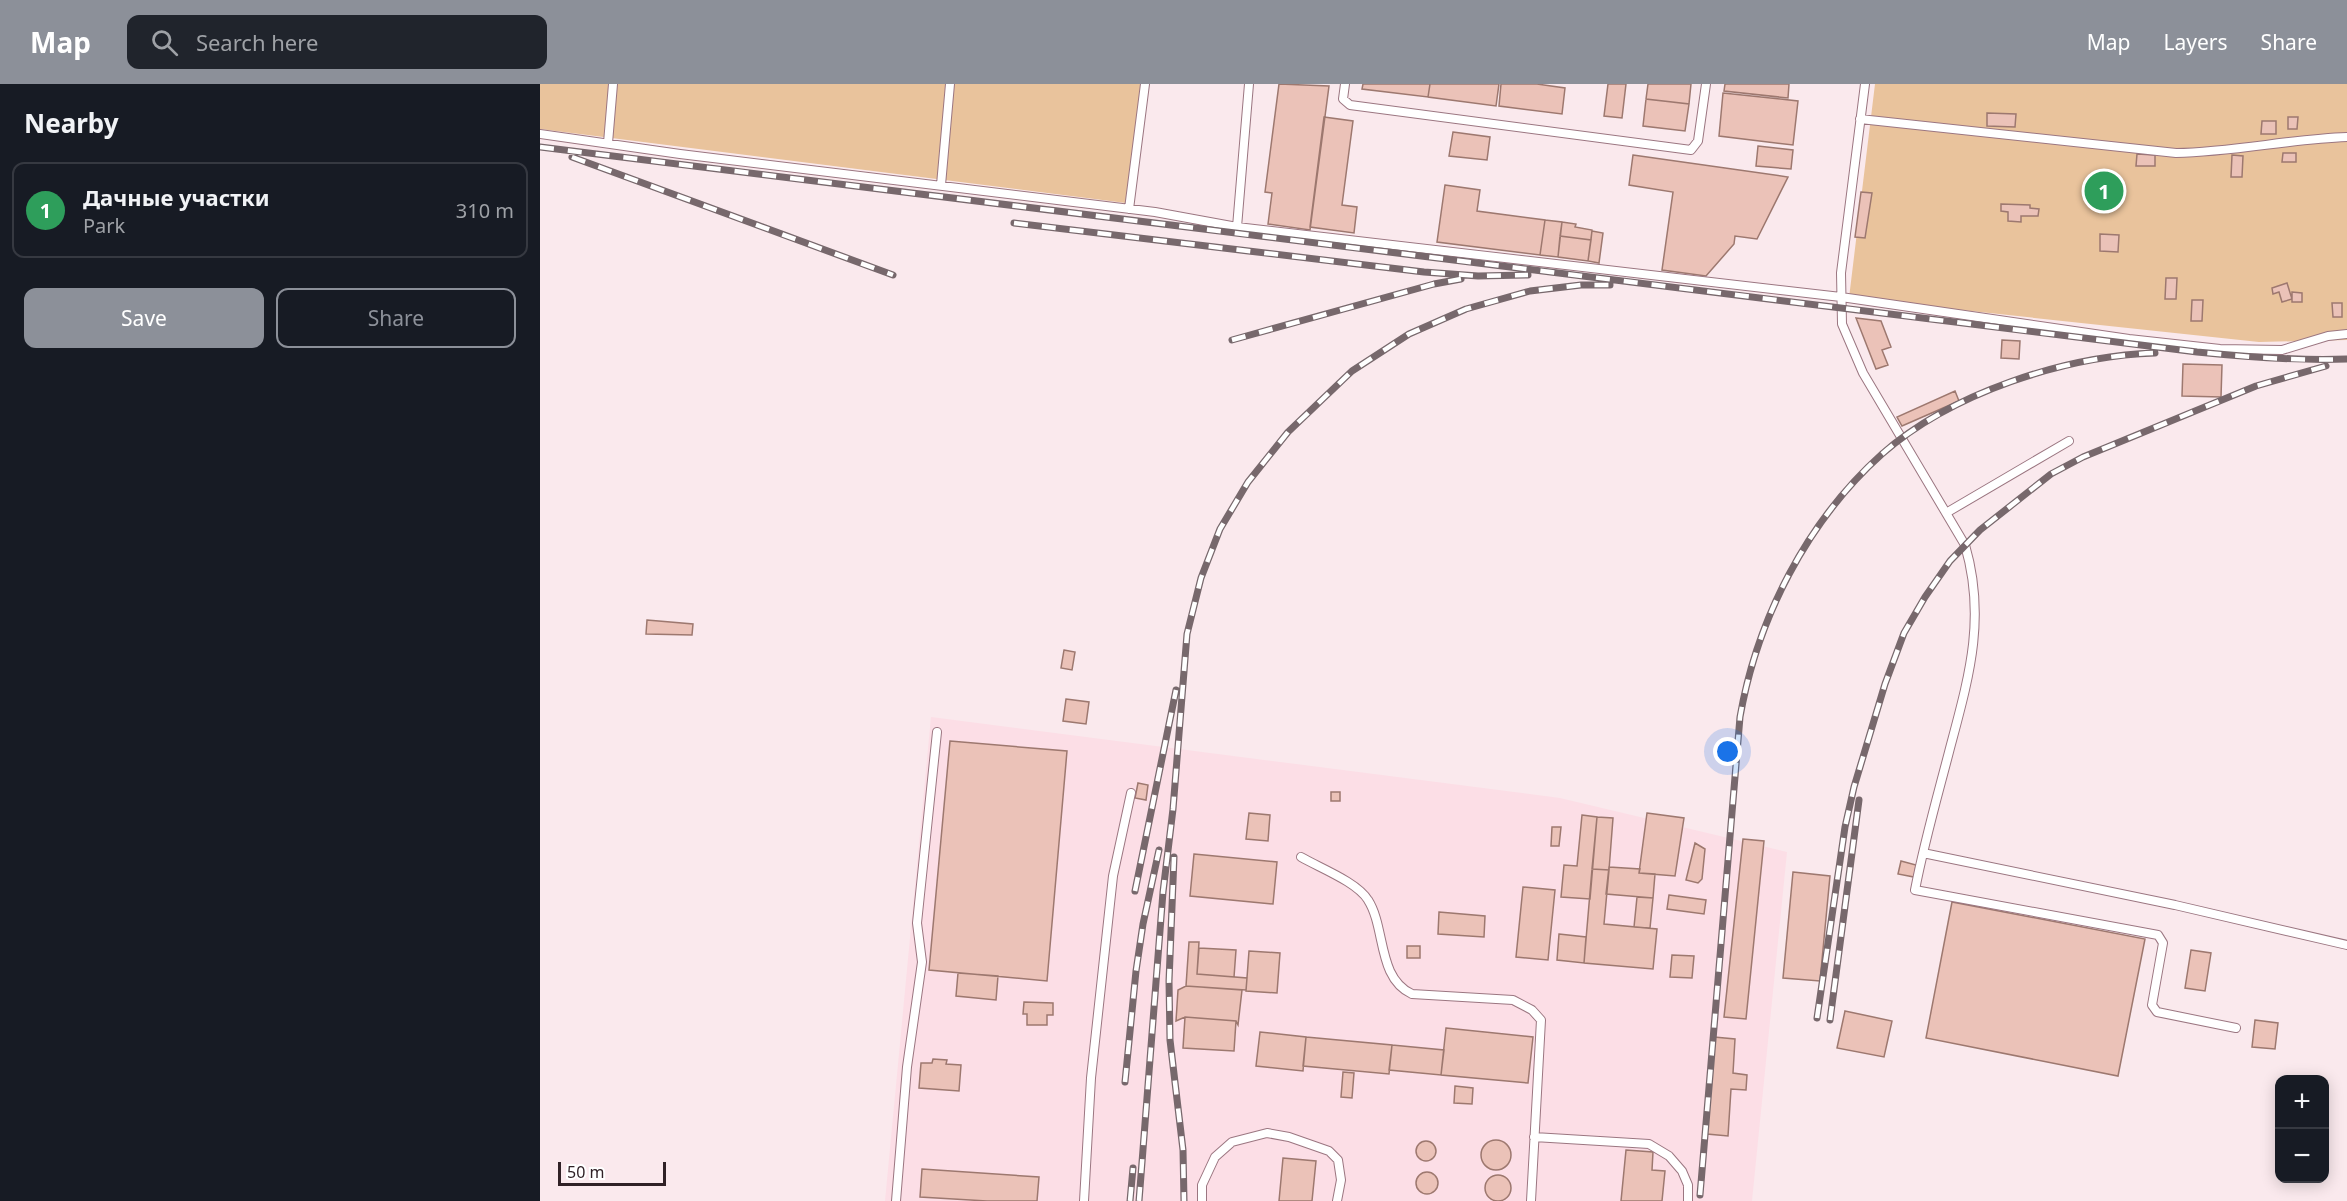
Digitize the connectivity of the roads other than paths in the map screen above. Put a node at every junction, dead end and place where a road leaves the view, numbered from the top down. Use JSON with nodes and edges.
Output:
{"nodes":[{"id":1,"x":613,"y":84,"type":"edge"},
{"id":2,"x":950,"y":84,"type":"edge"},
{"id":3,"x":1144,"y":84,"type":"edge"},
{"id":4,"x":1249,"y":84,"type":"edge"},
{"id":5,"x":1345,"y":84,"type":"edge"},
{"id":6,"x":1706,"y":84,"type":"edge"},
{"id":7,"x":1865,"y":84,"type":"edge"},
{"id":8,"x":1860,"y":119,"type":"junction"},
{"id":9,"x":540,"y":134,"type":"edge"},
{"id":10,"x":2347,"y":136,"type":"edge"},
{"id":11,"x":608,"y":143,"type":"junction"},
{"id":12,"x":941,"y":185,"type":"junction"},
{"id":13,"x":1129,"y":209,"type":"junction"},
{"id":14,"x":1238,"y":227,"type":"junction"},
{"id":15,"x":1841,"y":297,"type":"junction"},
{"id":16,"x":2347,"y":334,"type":"edge"},
{"id":17,"x":2069,"y":441,"type":"dead end"},
{"id":18,"x":1946,"y":513,"type":"junction"},
{"id":19,"x":937,"y":732,"type":"dead end"},
{"id":20,"x":1131,"y":793,"type":"dead end"},
{"id":21,"x":1923,"y":853,"type":"junction"},
{"id":22,"x":1302,"y":857,"type":"dead end"},
{"id":23,"x":2347,"y":945,"type":"edge"},
{"id":24,"x":2236,"y":1028,"type":"dead end"},
{"id":25,"x":1534,"y":1137,"type":"junction"},
{"id":26,"x":896,"y":1201,"type":"edge"},
{"id":27,"x":1084,"y":1201,"type":"edge"},
{"id":28,"x":1202,"y":1201,"type":"edge"},
{"id":29,"x":1338,"y":1201,"type":"edge"},
{"id":30,"x":1531,"y":1201,"type":"edge"},
{"id":31,"x":1688,"y":1201,"type":"edge"}],
"edges":[{"from":1,"to":11,"type":"lane"},
{"from":2,"to":12,"type":"lane"},
{"from":3,"to":13,"type":"lane"},
{"from":4,"to":14,"type":"lane"},
{"from":5,"to":6,"type":"lane"},
{"from":7,"to":8,"type":"lane"},
{"from":8,"to":10,"type":"lane"},
{"from":8,"to":15,"type":"lane"},
{"from":9,"to":11,"type":"lane"},
{"from":11,"to":12,"type":"lane"},
{"from":12,"to":13,"type":"lane"},
{"from":13,"to":14,"type":"lane"},
{"from":14,"to":15,"type":"lane"},
{"from":15,"to":16,"type":"lane"},
{"from":15,"to":18,"type":"lane"},
{"from":17,"to":18,"type":"lane"},
{"from":18,"to":21,"type":"lane"},
{"from":19,"to":26,"type":"lane"},
{"from":20,"to":27,"type":"lane"},
{"from":21,"to":23,"type":"lane"},
{"from":21,"to":24,"type":"lane"},
{"from":22,"to":25,"type":"lane"},
{"from":25,"to":30,"type":"lane"},
{"from":25,"to":31,"type":"lane"},
{"from":28,"to":29,"type":"lane"}]}
